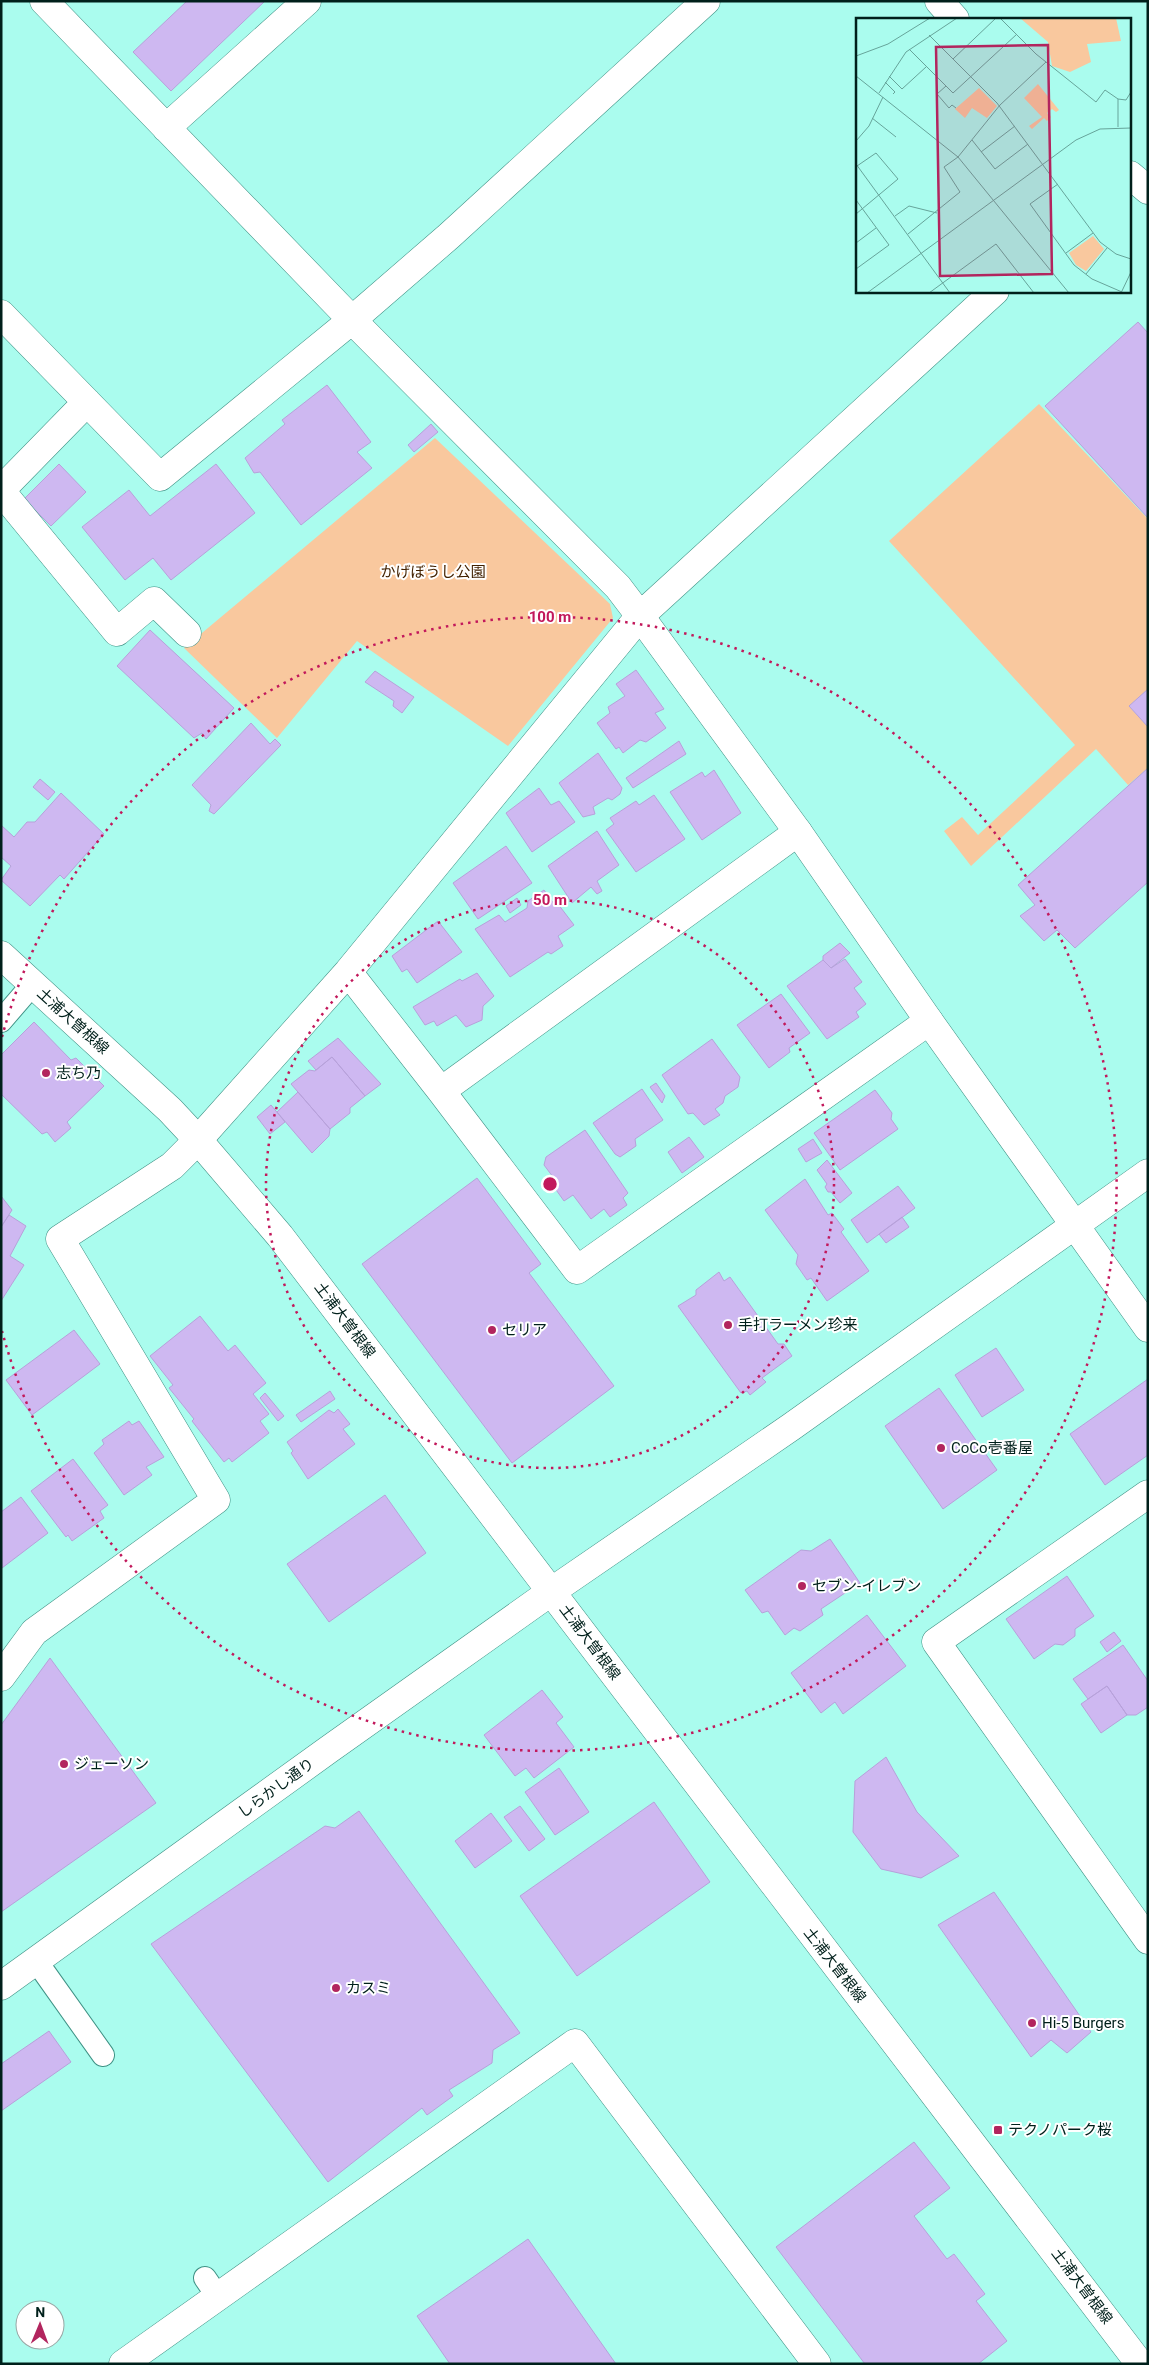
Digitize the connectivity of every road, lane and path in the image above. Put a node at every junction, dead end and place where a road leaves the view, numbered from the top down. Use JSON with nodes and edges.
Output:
{"nodes":[{"id":1,"x":44,"y":1,"type":"edge"},
{"id":2,"x":307,"y":1,"type":"edge"},
{"id":3,"x":706,"y":1,"type":"edge"},
{"id":4,"x":939,"y":1,"type":"edge"},
{"id":5,"x":954,"y":18,"type":"edge"},
{"id":6,"x":166,"y":128,"type":"junction"},
{"id":7,"x":1132,"y":177,"type":"edge"},
{"id":8,"x":1148,"y":190,"type":"edge"},
{"id":9,"x":994,"y":292,"type":"edge"},
{"id":10,"x":1,"y":314,"type":"edge"},
{"id":11,"x":352,"y":320,"type":"junction"},
{"id":12,"x":87,"y":402,"type":"junction"},
{"id":13,"x":1,"y":491,"type":"edge"},
{"id":14,"x":640,"y":616,"type":"junction"},
{"id":15,"x":186,"y":633,"type":"dead end"},
{"id":16,"x":798,"y":832,"type":"junction"},
{"id":17,"x":1,"y":955,"type":"edge"},
{"id":18,"x":348,"y":972,"type":"junction"},
{"id":19,"x":32,"y":985,"type":"junction"},
{"id":20,"x":1,"y":1021,"type":"edge"},
{"id":21,"x":929,"y":1021,"type":"junction"},
{"id":22,"x":441,"y":1091,"type":"junction"},
{"id":23,"x":198,"y":1140,"type":"junction"},
{"id":24,"x":1148,"y":1173,"type":"edge"},
{"id":25,"x":1075,"y":1226,"type":"junction"},
{"id":26,"x":1148,"y":1328,"type":"edge"},
{"id":27,"x":1148,"y":1494,"type":"edge"},
{"id":28,"x":552,"y":1591,"type":"junction"},
{"id":29,"x":1,"y":1677,"type":"edge"},
{"id":30,"x":1148,"y":1940,"type":"edge"},
{"id":31,"x":37,"y":1962,"type":"junction"},
{"id":32,"x":1,"y":1986,"type":"edge"},
{"id":33,"x":103,"y":2055,"type":"dead end"},
{"id":34,"x":123,"y":2364,"type":"edge"},
{"id":35,"x":817,"y":2364,"type":"edge"},
{"id":36,"x":1140,"y":2364,"type":"edge"}],
"edges":[{"from":1,"to":6,"type":"street"},
{"from":2,"to":6,"type":"street"},
{"from":3,"to":11,"type":"street"},
{"from":4,"to":5,"type":"street"},
{"from":6,"to":11,"type":"street"},
{"from":7,"to":8,"type":"street"},
{"from":9,"to":14,"type":"street"},
{"from":10,"to":12,"type":"street"},
{"from":11,"to":12,"type":"street"},
{"from":11,"to":14,"type":"street"},
{"from":12,"to":13,"type":"street"},
{"from":13,"to":15,"type":"street"},
{"from":14,"to":16,"type":"street"},
{"from":14,"to":18,"type":"street"},
{"from":16,"to":21,"type":"street"},
{"from":16,"to":22,"type":"street"},
{"from":17,"to":19,"type":"street","name":"土浦大曽根線"},
{"from":18,"to":22,"type":"street"},
{"from":18,"to":23,"type":"street"},
{"from":19,"to":20,"type":"lane"},
{"from":19,"to":23,"type":"street","name":"土浦大曽根線"},
{"from":21,"to":22,"type":"street"},
{"from":21,"to":25,"type":"street"},
{"from":23,"to":28,"type":"street","name":"土浦大曽根線"},
{"from":23,"to":29,"type":"street"},
{"from":24,"to":25,"type":"street","name":"しらかし通り"},
{"from":25,"to":26,"type":"street"},
{"from":25,"to":28,"type":"street","name":"しらかし通り"},
{"from":27,"to":30,"type":"street"},
{"from":28,"to":31,"type":"street","name":"しらかし通り"},
{"from":28,"to":36,"type":"street","name":"土浦大曽根線"},
{"from":31,"to":32,"type":"street","name":"しらかし通り"},
{"from":31,"to":33,"type":"lane"},
{"from":34,"to":35,"type":"street"}]}
